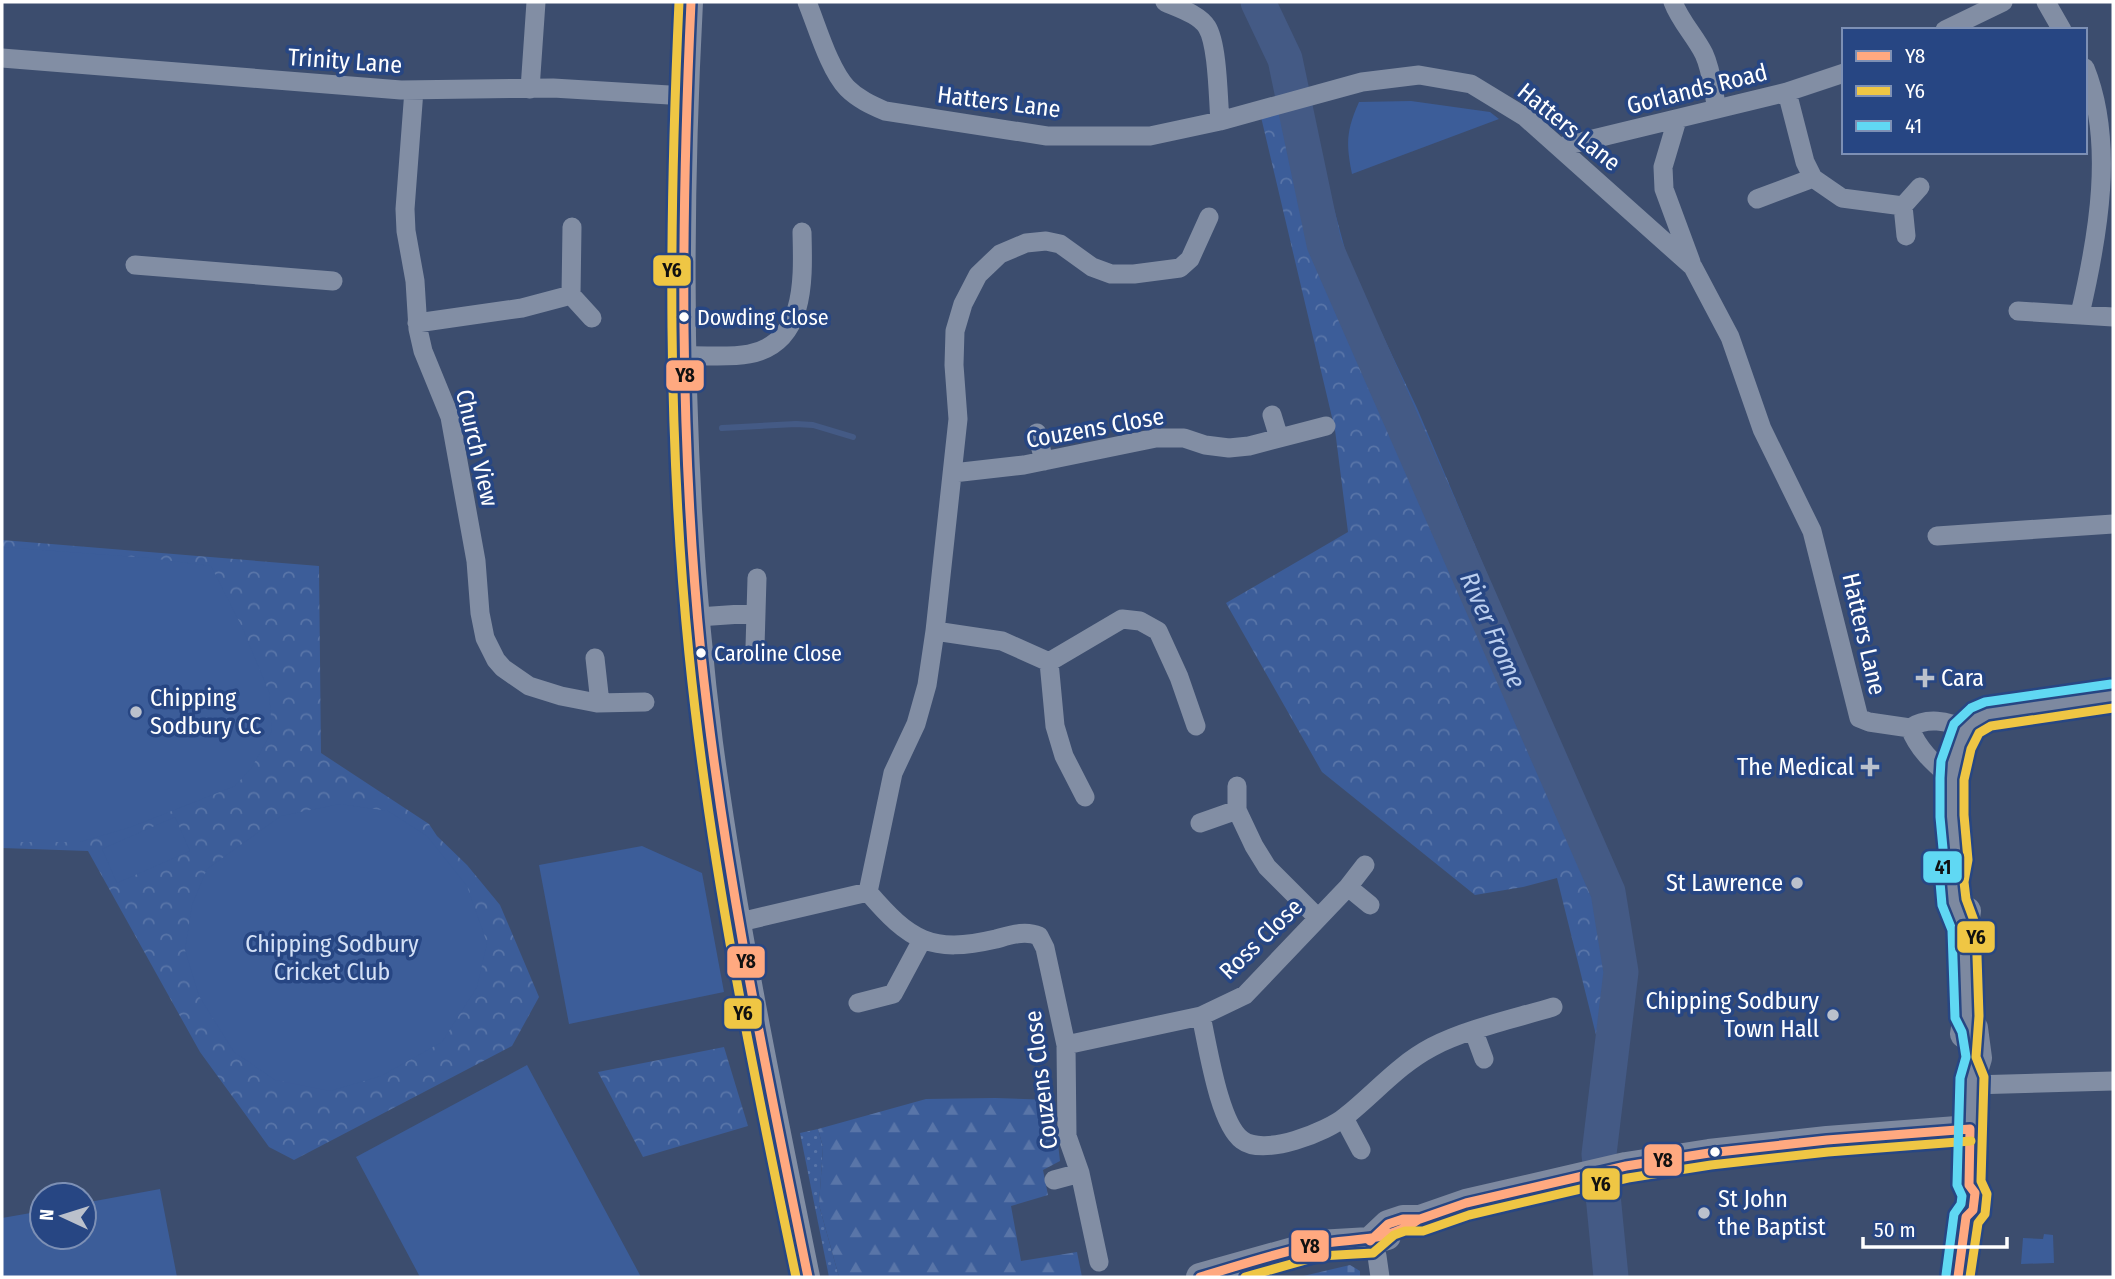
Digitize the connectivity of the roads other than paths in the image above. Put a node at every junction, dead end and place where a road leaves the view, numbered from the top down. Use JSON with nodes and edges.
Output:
{"nodes":[{"id":1,"x":536,"y":2,"type":"edge"},
{"id":2,"x":691,"y":2,"type":"edge"},
{"id":3,"x":807,"y":2,"type":"edge"},
{"id":4,"x":1165,"y":2,"type":"edge"},
{"id":5,"x":1673,"y":2,"type":"edge"},
{"id":6,"x":2003,"y":2,"type":"edge"},
{"id":7,"x":2046,"y":2,"type":"edge"},
{"id":8,"x":1949,"y":28,"type":"edge"},
{"id":9,"x":2061,"y":28,"type":"edge"},
{"id":10,"x":2,"y":58,"type":"edge"},
{"id":11,"x":1842,"y":74,"type":"edge"},
{"id":12,"x":2095,"y":78,"type":"edge"},
{"id":13,"x":530,"y":89,"type":"junction"},
{"id":14,"x":414,"y":90,"type":"junction"},
{"id":15,"x":1787,"y":92,"type":"junction"},
{"id":16,"x":686,"y":96,"type":"junction"},
{"id":17,"x":1717,"y":109,"type":"junction"},
{"id":18,"x":1677,"y":120,"type":"junction"},
{"id":19,"x":1220,"y":121,"type":"junction"},
{"id":20,"x":1560,"y":147,"type":"junction"},
{"id":21,"x":1813,"y":178,"type":"junction"},
{"id":22,"x":1920,"y":187,"type":"dead end"},
{"id":23,"x":1757,"y":199,"type":"dead end"},
{"id":24,"x":1903,"y":206,"type":"junction"},
{"id":25,"x":1209,"y":216,"type":"dead end"},
{"id":26,"x":572,"y":228,"type":"dead end"},
{"id":27,"x":802,"y":232,"type":"dead end"},
{"id":28,"x":1906,"y":236,"type":"dead end"},
{"id":29,"x":135,"y":265,"type":"dead end"},
{"id":30,"x":1693,"y":267,"type":"junction"},
{"id":31,"x":333,"y":281,"type":"dead end"},
{"id":32,"x":571,"y":295,"type":"junction"},
{"id":33,"x":2018,"y":311,"type":"dead end"},
{"id":34,"x":2080,"y":314,"type":"junction"},
{"id":35,"x":2113,"y":317,"type":"edge"},
{"id":36,"x":592,"y":318,"type":"dead end"},
{"id":37,"x":417,"y":323,"type":"junction"},
{"id":38,"x":684,"y":356,"type":"junction"},
{"id":39,"x":1272,"y":415,"type":"dead end"},
{"id":40,"x":1326,"y":426,"type":"dead end"},
{"id":41,"x":1037,"y":433,"type":"dead end"},
{"id":42,"x":1279,"y":438,"type":"junction"},
{"id":43,"x":1044,"y":461,"type":"junction"},
{"id":44,"x":953,"y":473,"type":"junction"},
{"id":45,"x":2113,"y":524,"type":"edge"},
{"id":46,"x":1937,"y":536,"type":"dead end"},
{"id":47,"x":757,"y":578,"type":"dead end"},
{"id":48,"x":756,"y":612,"type":"junction"},
{"id":49,"x":698,"y":617,"type":"junction"},
{"id":50,"x":936,"y":631,"type":"junction"},
{"id":51,"x":755,"y":647,"type":"dead end"},
{"id":52,"x":594,"y":658,"type":"dead end"},
{"id":53,"x":1049,"y":662,"type":"junction"},
{"id":54,"x":2113,"y":696,"type":"edge"},
{"id":55,"x":645,"y":702,"type":"dead end"},
{"id":56,"x":600,"y":703,"type":"junction"},
{"id":57,"x":1196,"y":726,"type":"dead end"},
{"id":58,"x":1910,"y":729,"type":"junction"},
{"id":59,"x":1965,"y":730,"type":"junction"},
{"id":60,"x":1952,"y":779,"type":"junction"},
{"id":61,"x":1237,"y":786,"type":"dead end"},
{"id":62,"x":1085,"y":797,"type":"dead end"},
{"id":63,"x":1237,"y":810,"type":"junction"},
{"id":64,"x":1200,"y":823,"type":"dead end"},
{"id":65,"x":1365,"y":865,"type":"dead end"},
{"id":66,"x":1349,"y":887,"type":"junction"},
{"id":67,"x":868,"y":892,"type":"junction"},
{"id":68,"x":1370,"y":905,"type":"dead end"},
{"id":69,"x":1318,"y":918,"type":"junction"},
{"id":70,"x":740,"y":922,"type":"junction"},
{"id":71,"x":922,"y":940,"type":"junction"},
{"id":72,"x":858,"y":1003,"type":"dead end"},
{"id":73,"x":1553,"y":1007,"type":"dead end"},
{"id":74,"x":1201,"y":1016,"type":"junction"},
{"id":75,"x":1474,"y":1031,"type":"junction"},
{"id":76,"x":1066,"y":1045,"type":"junction"},
{"id":77,"x":1484,"y":1059,"type":"dead end"},
{"id":78,"x":2113,"y":1081,"type":"edge"},
{"id":79,"x":1972,"y":1082,"type":"junction"},
{"id":80,"x":1345,"y":1118,"type":"junction"},
{"id":81,"x":1970,"y":1129,"type":"junction"},
{"id":82,"x":1361,"y":1150,"type":"dead end"},
{"id":83,"x":1080,"y":1173,"type":"junction"},
{"id":84,"x":1055,"y":1180,"type":"dead end"},
{"id":85,"x":1370,"y":1241,"type":"junction"},
{"id":86,"x":1099,"y":1262,"type":"dead end"},
{"id":87,"x":808,"y":1277,"type":"edge"},
{"id":88,"x":1199,"y":1277,"type":"edge"},
{"id":89,"x":1367,"y":1277,"type":"edge"},
{"id":90,"x":1380,"y":1277,"type":"edge"},
{"id":91,"x":1958,"y":1277,"type":"edge"}],
"edges":[{"from":1,"to":13,"type":"street"},
{"from":2,"to":16,"type":"street"},
{"from":3,"to":19,"type":"street","name":"Hatters Lane"},
{"from":4,"to":19,"type":"street"},
{"from":5,"to":17,"type":"street"},
{"from":6,"to":8,"type":"street"},
{"from":7,"to":9,"type":"street"},
{"from":10,"to":14,"type":"street","name":"Trinity Lane"},
{"from":11,"to":15,"type":"street","name":"Gorlands Road"},
{"from":12,"to":34,"type":"street"},
{"from":13,"to":14,"type":"street","name":"Trinity Lane"},
{"from":13,"to":16,"type":"street","name":"Trinity Lane"},
{"from":14,"to":37,"type":"street","name":"Church View"},
{"from":15,"to":17,"type":"street","name":"Gorlands Road"},
{"from":15,"to":21,"type":"street"},
{"from":16,"to":38,"type":"street"},
{"from":17,"to":18,"type":"street","name":"Gorlands Road"},
{"from":18,"to":20,"type":"street","name":"Gorlands Road"},
{"from":18,"to":30,"type":"street"},
{"from":19,"to":20,"type":"street","name":"Hatters Lane"},
{"from":20,"to":30,"type":"street","name":"Hatters Lane"},
{"from":21,"to":23,"type":"street"},
{"from":21,"to":24,"type":"street"},
{"from":22,"to":24,"type":"street"},
{"from":24,"to":28,"type":"street"},
{"from":25,"to":44,"type":"street"},
{"from":26,"to":32,"type":"street"},
{"from":27,"to":38,"type":"street"},
{"from":29,"to":31,"type":"street"},
{"from":30,"to":58,"type":"street","name":"Hatters Lane"},
{"from":32,"to":36,"type":"street"},
{"from":32,"to":37,"type":"street"},
{"from":33,"to":34,"type":"street"},
{"from":34,"to":35,"type":"street"},
{"from":37,"to":56,"type":"street","name":"Church View"},
{"from":38,"to":49,"type":"street"},
{"from":39,"to":42,"type":"street"},
{"from":40,"to":42,"type":"street","name":"Couzens Close"},
{"from":41,"to":43,"type":"street"},
{"from":42,"to":43,"type":"street","name":"Couzens Close"},
{"from":43,"to":44,"type":"street","name":"Couzens Close"},
{"from":44,"to":50,"type":"street"},
{"from":45,"to":46,"type":"street"},
{"from":47,"to":48,"type":"street"},
{"from":48,"to":49,"type":"street"},
{"from":48,"to":51,"type":"street"},
{"from":49,"to":70,"type":"street"},
{"from":50,"to":53,"type":"street"},
{"from":50,"to":67,"type":"street"},
{"from":52,"to":56,"type":"street"},
{"from":53,"to":57,"type":"street"},
{"from":53,"to":62,"type":"street"},
{"from":54,"to":59,"type":"main road"},
{"from":55,"to":56,"type":"street","name":"Church View"},
{"from":58,"to":59,"type":"street"},
{"from":58,"to":60,"type":"street"},
{"from":59,"to":60,"type":"main road"},
{"from":60,"to":79,"type":"main road"},
{"from":61,"to":63,"type":"street"},
{"from":63,"to":64,"type":"street"},
{"from":63,"to":69,"type":"street"},
{"from":65,"to":66,"type":"street","name":"Ross Close"},
{"from":66,"to":68,"type":"street"},
{"from":66,"to":69,"type":"street","name":"Ross Close"},
{"from":67,"to":70,"type":"street"},
{"from":67,"to":71,"type":"street","name":"Couzens Close"},
{"from":69,"to":74,"type":"street","name":"Ross Close"},
{"from":70,"to":87,"type":"street"},
{"from":71,"to":72,"type":"street"},
{"from":71,"to":76,"type":"street","name":"Couzens Close"},
{"from":73,"to":75,"type":"street"},
{"from":74,"to":76,"type":"street","name":"Ross Close"},
{"from":74,"to":80,"type":"street"},
{"from":75,"to":77,"type":"street"},
{"from":75,"to":80,"type":"street"},
{"from":76,"to":83,"type":"street","name":"Couzens Close"},
{"from":78,"to":79,"type":"street"},
{"from":79,"to":81,"type":"main road"},
{"from":80,"to":82,"type":"street"},
{"from":81,"to":85,"type":"main road"},
{"from":81,"to":91,"type":"main road"},
{"from":83,"to":84,"type":"street","name":"Couzens Close"},
{"from":83,"to":86,"type":"street","name":"Couzens Close"},
{"from":85,"to":88,"type":"main road"},
{"from":85,"to":89,"type":"street"},
{"from":85,"to":90,"type":"street"}]}
